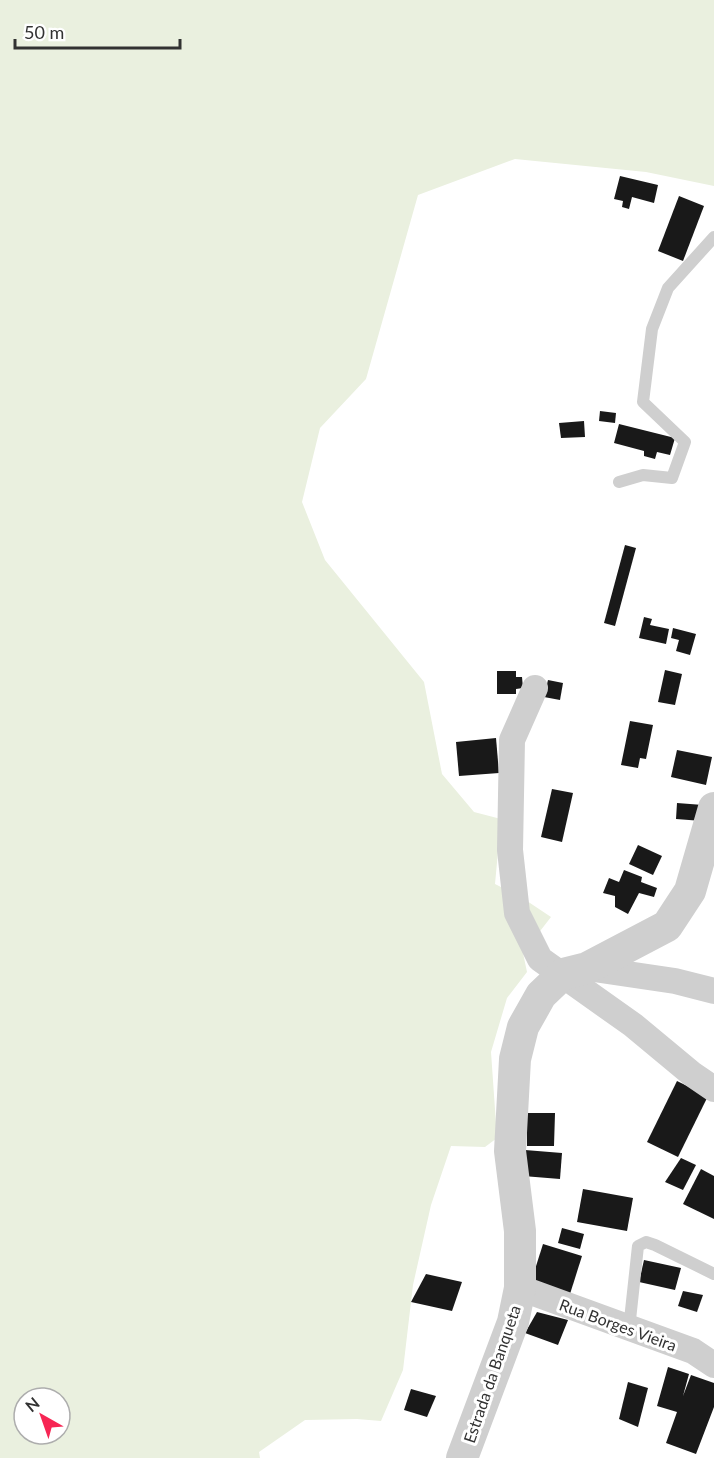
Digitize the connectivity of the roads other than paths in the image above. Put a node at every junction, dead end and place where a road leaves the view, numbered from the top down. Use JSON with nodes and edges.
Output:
{"nodes":[{"id":1,"x":714,"y":237,"type":"edge"},
{"id":2,"x":619,"y":482,"type":"dead end"},
{"id":3,"x":535,"y":688,"type":"dead end"},
{"id":4,"x":714,"y":808,"type":"edge"},
{"id":5,"x":575,"y":971,"type":"junction"},
{"id":6,"x":714,"y":992,"type":"edge"},
{"id":7,"x":714,"y":1089,"type":"edge"},
{"id":8,"x":714,"y":1274,"type":"edge"},
{"id":9,"x":520,"y":1288,"type":"junction"},
{"id":10,"x":629,"y":1329,"type":"junction"},
{"id":11,"x":714,"y":1365,"type":"edge"},
{"id":12,"x":462,"y":1458,"type":"edge"}],
"edges":[{"from":1,"to":2,"type":"lane"},
{"from":3,"to":5,"type":"street"},
{"from":4,"to":5,"type":"street","name":"Estrada da Banqueta"},
{"from":5,"to":6,"type":"street"},
{"from":5,"to":7,"type":"street"},
{"from":5,"to":9,"type":"street","name":"Estrada da Banqueta"},
{"from":8,"to":10,"type":"lane"},
{"from":9,"to":10,"type":"street","name":"Rua Borges Vieira"},
{"from":9,"to":12,"type":"street","name":"Estrada da Banqueta"},
{"from":10,"to":11,"type":"street","name":"Rua Borges Vieira"}]}
